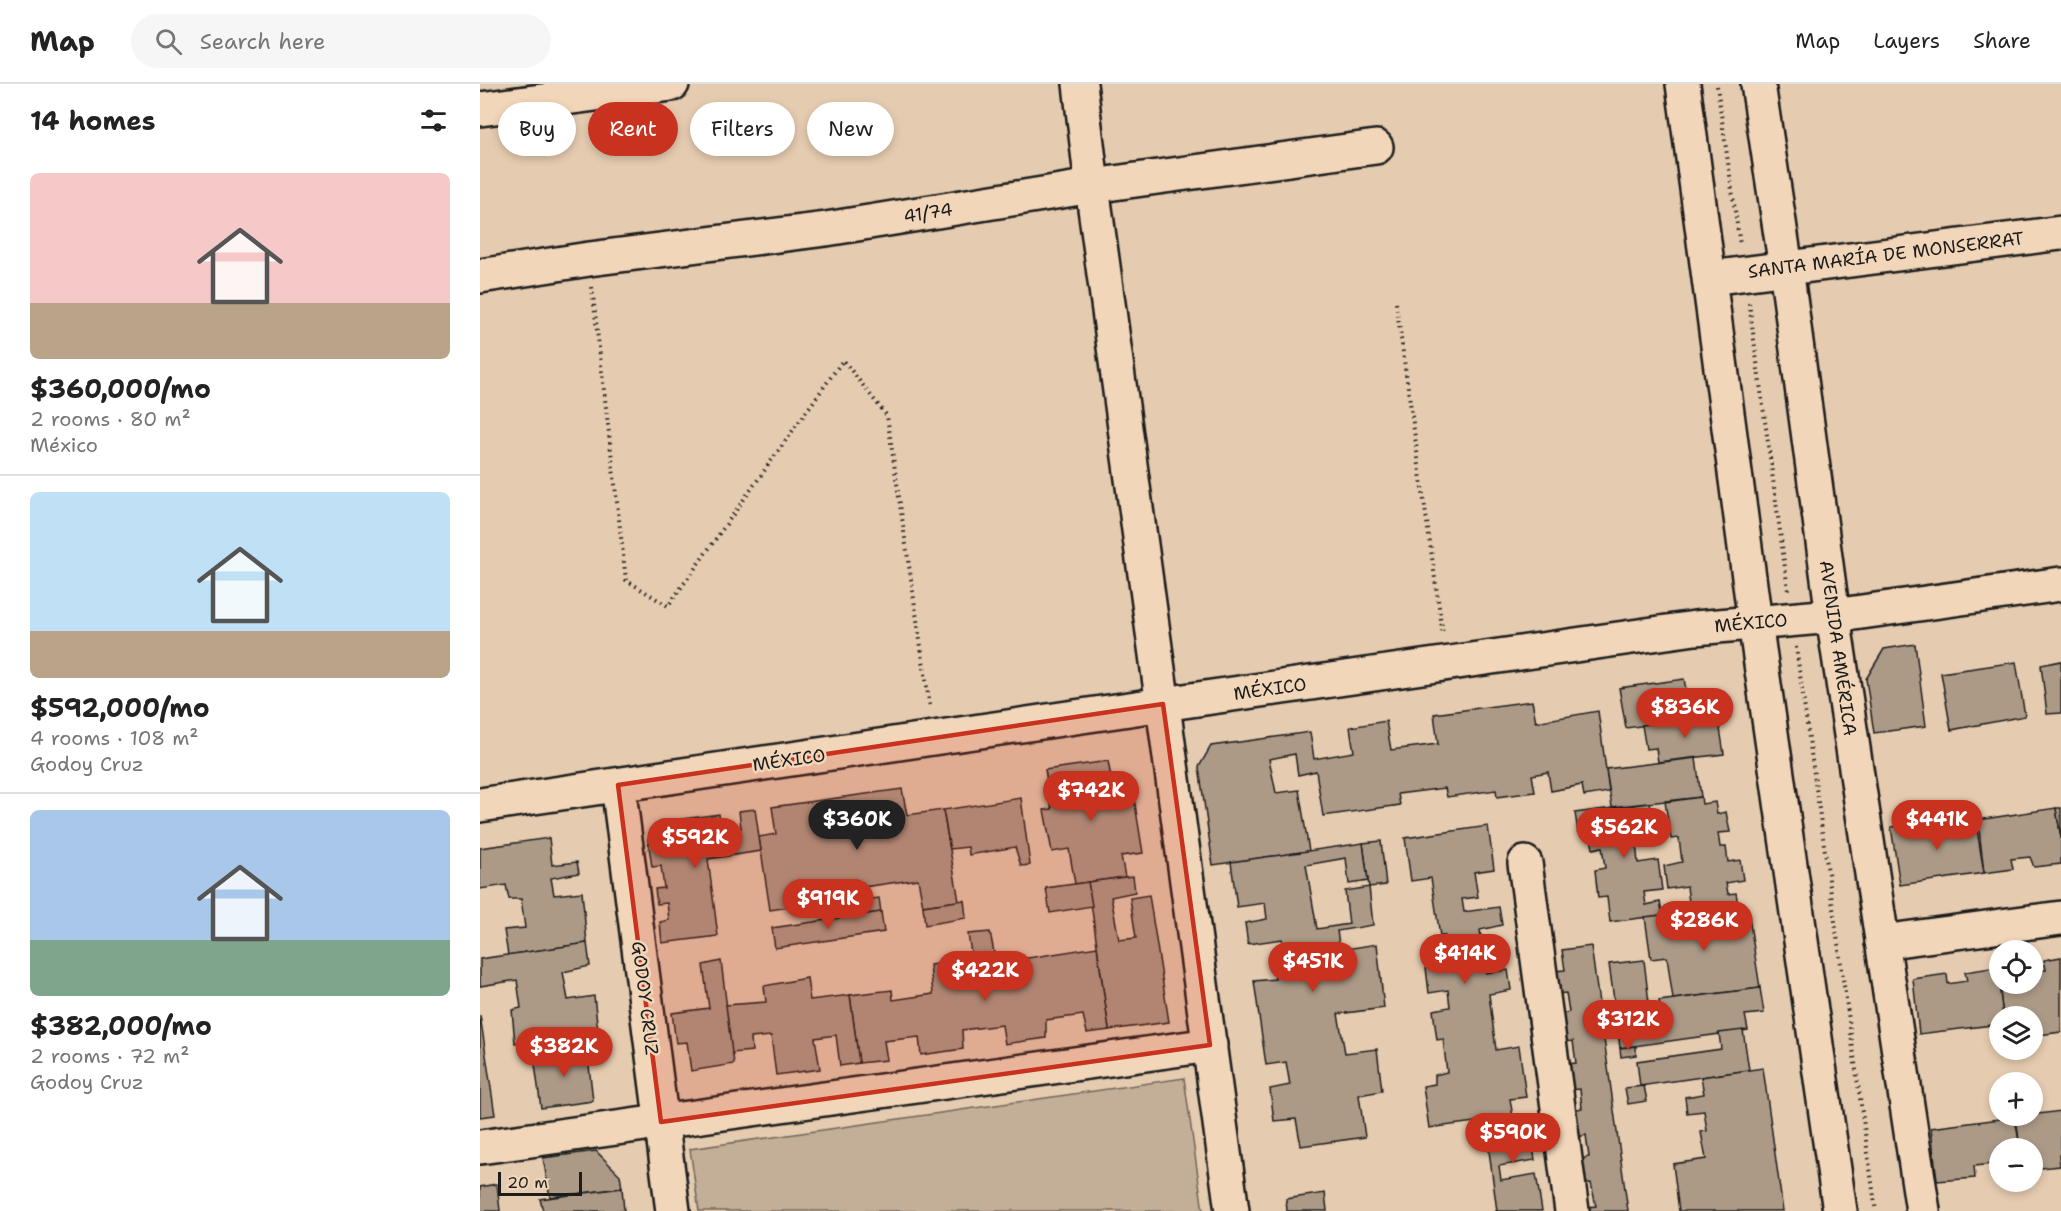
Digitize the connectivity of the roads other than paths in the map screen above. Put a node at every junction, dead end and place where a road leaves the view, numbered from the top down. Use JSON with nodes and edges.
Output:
{"nodes":[{"id":1,"x":672,"y":84,"type":"edge"},
{"id":2,"x":1080,"y":84,"type":"edge"},
{"id":3,"x":1683,"y":84,"type":"edge"},
{"id":4,"x":1758,"y":84,"type":"edge"},
{"id":5,"x":480,"y":109,"type":"edge"},
{"id":6,"x":1376,"y":147,"type":"dead end"},
{"id":7,"x":1092,"y":186,"type":"junction"},
{"id":8,"x":2061,"y":233,"type":"edge"},
{"id":9,"x":1786,"y":268,"type":"junction"},
{"id":10,"x":480,"y":276,"type":"edge"},
{"id":11,"x":1710,"y":278,"type":"junction"},
{"id":12,"x":2061,"y":584,"type":"edge"},
{"id":13,"x":1833,"y":616,"type":"junction"},
{"id":14,"x":1755,"y":622,"type":"junction"},
{"id":15,"x":1163,"y":704,"type":"junction"},
{"id":16,"x":618,"y":785,"type":"junction"},
{"id":17,"x":480,"y":805,"type":"edge"},
{"id":18,"x":1525,"y":863,"type":"dead end"},
{"id":19,"x":2061,"y":918,"type":"edge"},
{"id":20,"x":1882,"y":942,"type":"junction"},
{"id":21,"x":1210,"y":1045,"type":"junction"},
{"id":22,"x":662,"y":1122,"type":"junction"},
{"id":23,"x":480,"y":1147,"type":"edge"},
{"id":24,"x":673,"y":1211,"type":"edge"},
{"id":25,"x":1232,"y":1211,"type":"edge"},
{"id":26,"x":1572,"y":1211,"type":"edge"},
{"id":27,"x":1840,"y":1211,"type":"edge"},
{"id":28,"x":1923,"y":1211,"type":"edge"}],
"edges":[{"from":1,"to":5,"type":"street"},
{"from":2,"to":7,"type":"street"},
{"from":3,"to":11,"type":"street"},
{"from":4,"to":9,"type":"street","name":"AVENIDA AMÉRICA"},
{"from":6,"to":7,"type":"street","name":"41/74"},
{"from":7,"to":10,"type":"street","name":"41/74"},
{"from":7,"to":15,"type":"street"},
{"from":8,"to":9,"type":"street","name":"SANTA MARÍA DE MONSERRAT"},
{"from":9,"to":11,"type":"street","name":"SANTA MARÍA DE MONSERRAT"},
{"from":9,"to":13,"type":"street","name":"AVENIDA AMÉRICA"},
{"from":11,"to":14,"type":"street"},
{"from":12,"to":13,"type":"street","name":"MÉXICO"},
{"from":13,"to":14,"type":"street","name":"MÉXICO"},
{"from":13,"to":20,"type":"street","name":"AVENIDA AMÉRICA"},
{"from":14,"to":15,"type":"street","name":"MÉXICO"},
{"from":14,"to":27,"type":"street"},
{"from":15,"to":16,"type":"street","name":"MÉXICO"},
{"from":15,"to":21,"type":"street"},
{"from":16,"to":17,"type":"street","name":"MÉXICO"},
{"from":16,"to":22,"type":"street","name":"GODOY CRUZ"},
{"from":18,"to":26,"type":"street"},
{"from":19,"to":20,"type":"street"},
{"from":20,"to":28,"type":"street","name":"AVENIDA AMÉRICA"},
{"from":21,"to":22,"type":"street"},
{"from":21,"to":25,"type":"street"},
{"from":22,"to":23,"type":"street"},
{"from":22,"to":24,"type":"street","name":"GODOY CRUZ"}]}
